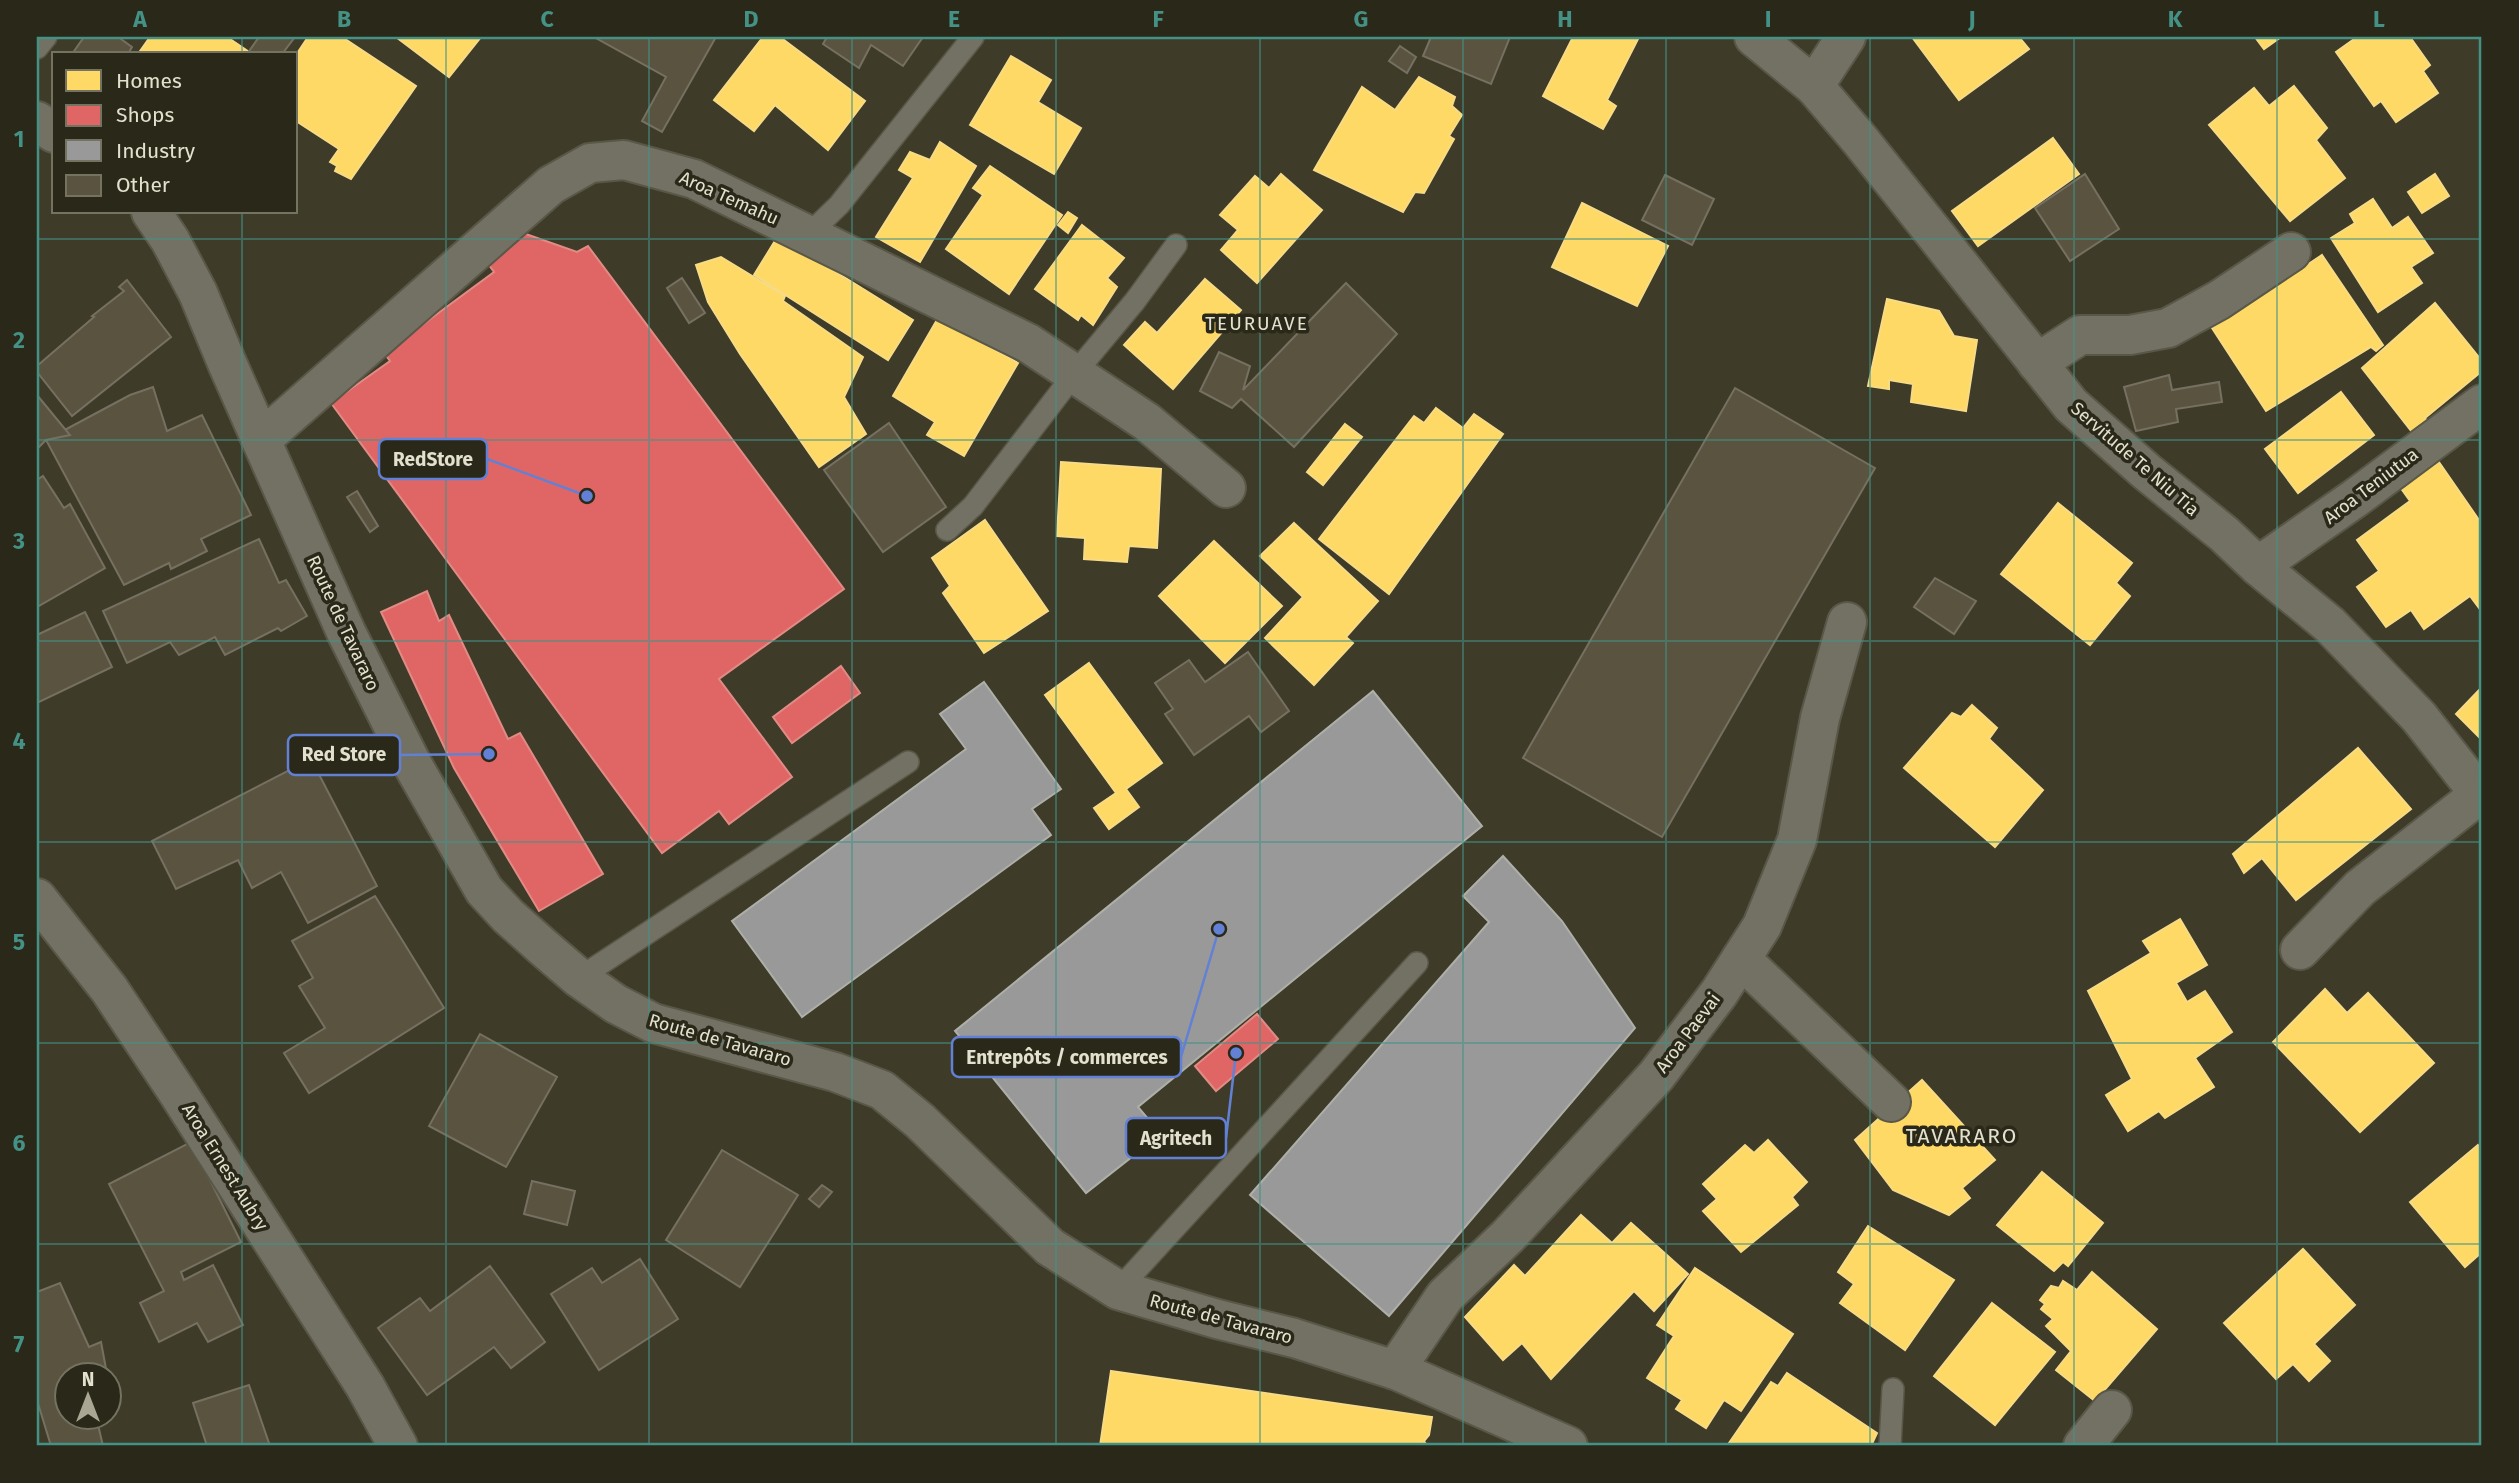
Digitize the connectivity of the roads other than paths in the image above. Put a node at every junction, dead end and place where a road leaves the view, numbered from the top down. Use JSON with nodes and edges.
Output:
{"nodes":[{"id":1,"x":46,"y":37,"type":"edge"},
{"id":2,"x":973,"y":37,"type":"edge"},
{"id":3,"x":1754,"y":37,"type":"edge"},
{"id":4,"x":1846,"y":37,"type":"edge"},
{"id":5,"x":37,"y":48,"type":"edge"},
{"id":6,"x":1814,"y":86,"type":"junction"},
{"id":7,"x":37,"y":121,"type":"edge"},
{"id":8,"x":52,"y":132,"type":"edge"},
{"id":9,"x":152,"y":214,"type":"edge"},
{"id":10,"x":808,"y":235,"type":"junction"},
{"id":11,"x":1176,"y":245,"type":"dead end"},
{"id":12,"x":2291,"y":253,"type":"dead end"},
{"id":13,"x":2037,"y":363,"type":"junction"},
{"id":14,"x":1075,"y":373,"type":"junction"},
{"id":15,"x":2482,"y":404,"type":"edge"},
{"id":16,"x":261,"y":440,"type":"junction"},
{"id":17,"x":1226,"y":488,"type":"dead end"},
{"id":18,"x":947,"y":530,"type":"dead end"},
{"id":19,"x":2258,"y":566,"type":"junction"},
{"id":20,"x":1847,"y":622,"type":"dead end"},
{"id":21,"x":908,"y":762,"type":"dead end"},
{"id":22,"x":2481,"y":796,"type":"edge"},
{"id":23,"x":37,"y":898,"type":"edge"},
{"id":24,"x":2300,"y":950,"type":"dead end"},
{"id":25,"x":1741,"y":959,"type":"junction"},
{"id":26,"x":1417,"y":963,"type":"dead end"},
{"id":27,"x":579,"y":978,"type":"junction"},
{"id":28,"x":1891,"y":1102,"type":"dead end"},
{"id":29,"x":1118,"y":1290,"type":"junction"},
{"id":30,"x":1395,"y":1370,"type":"junction"},
{"id":31,"x":1893,"y":1389,"type":"dead end"},
{"id":32,"x":2112,"y":1410,"type":"dead end"},
{"id":33,"x":398,"y":1446,"type":"edge"},
{"id":34,"x":1568,"y":1446,"type":"edge"},
{"id":35,"x":1890,"y":1446,"type":"edge"},
{"id":36,"x":2082,"y":1446,"type":"edge"}],
"edges":[{"from":1,"to":5,"type":"lane"},
{"from":2,"to":10,"type":"lane"},
{"from":3,"to":6,"type":"street","name":"Servitude Te Niu Tia"},
{"from":4,"to":6,"type":"street"},
{"from":6,"to":13,"type":"street","name":"Servitude Te Niu Tia"},
{"from":7,"to":8,"type":"street"},
{"from":9,"to":16,"type":"street","name":"Route de Tavararo"},
{"from":10,"to":14,"type":"street","name":"Aroa Temahu"},
{"from":10,"to":16,"type":"street","name":"Aroa Temahu"},
{"from":11,"to":14,"type":"lane"},
{"from":12,"to":13,"type":"street"},
{"from":13,"to":19,"type":"street","name":"Servitude Te Niu Tia"},
{"from":14,"to":17,"type":"street","name":"Aroa Temahu"},
{"from":14,"to":18,"type":"lane"},
{"from":15,"to":19,"type":"street","name":"Aroa Teniutua"},
{"from":16,"to":27,"type":"street","name":"Route de Tavararo"},
{"from":19,"to":22,"type":"street","name":"Servitude Te Niu Tia"},
{"from":20,"to":25,"type":"street","name":"Aroa Paevai"},
{"from":21,"to":27,"type":"lane"},
{"from":22,"to":24,"type":"street"},
{"from":23,"to":33,"type":"street","name":"Aroa Ernest Aubry"},
{"from":25,"to":28,"type":"street"},
{"from":25,"to":30,"type":"street","name":"Aroa Paevai"},
{"from":26,"to":29,"type":"lane"},
{"from":27,"to":29,"type":"street","name":"Route de Tavararo"},
{"from":29,"to":30,"type":"street","name":"Route de Tavararo"},
{"from":30,"to":34,"type":"street","name":"Route de Tavararo"},
{"from":31,"to":35,"type":"lane"},
{"from":32,"to":36,"type":"street"}]}
